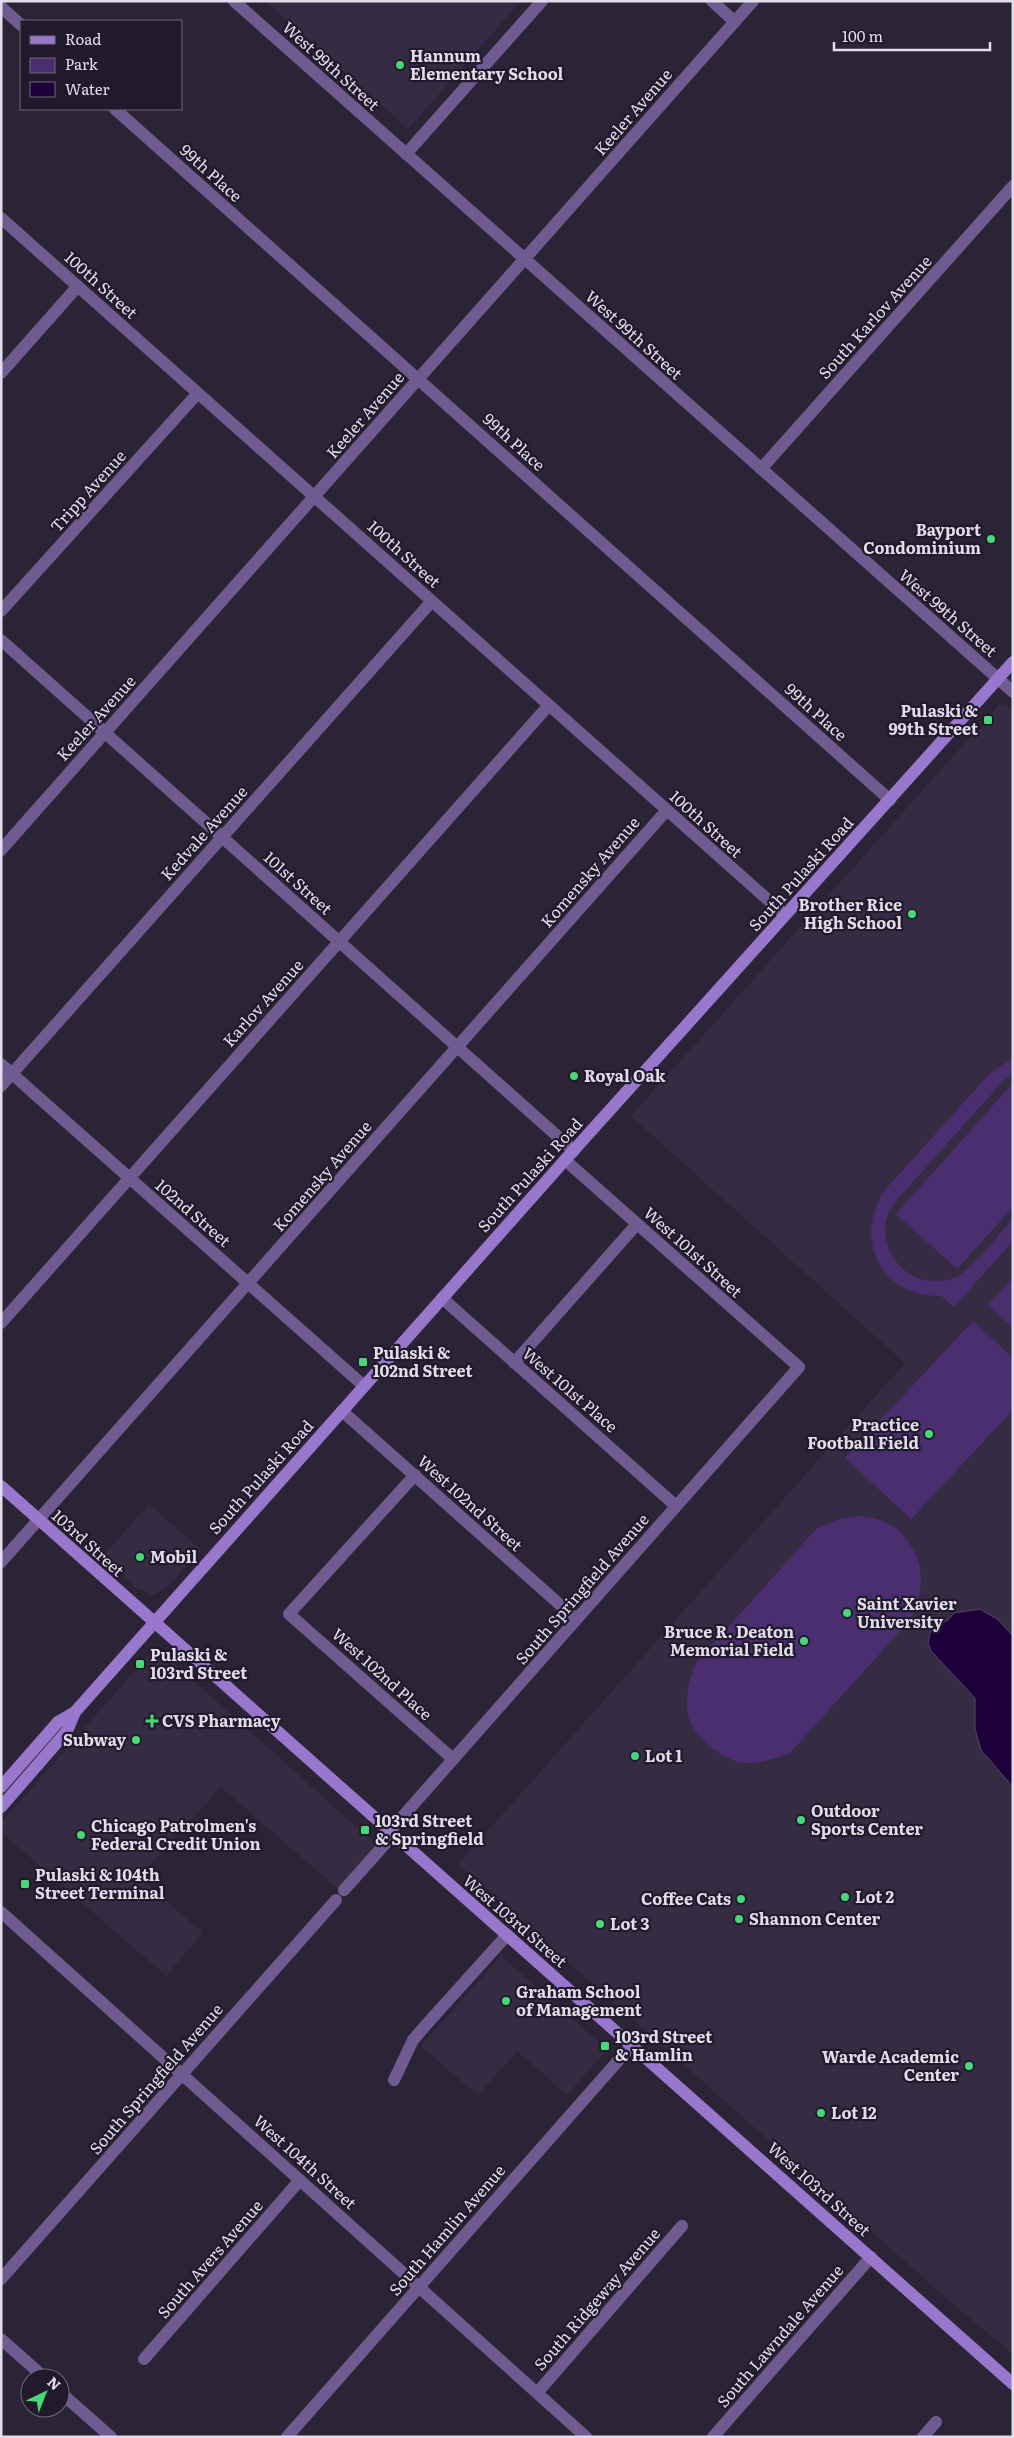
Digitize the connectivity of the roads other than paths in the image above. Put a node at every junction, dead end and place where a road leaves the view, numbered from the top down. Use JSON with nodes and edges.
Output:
{"nodes":[{"id":1,"x":234,"y":1,"type":"edge"},
{"id":2,"x":542,"y":1,"type":"edge"},
{"id":3,"x":712,"y":1,"type":"edge"},
{"id":4,"x":752,"y":1,"type":"edge"},
{"id":5,"x":1,"y":8,"type":"edge"},
{"id":6,"x":735,"y":22,"type":"junction"},
{"id":7,"x":20,"y":24,"type":"edge"},
{"id":8,"x":116,"y":110,"type":"edge"},
{"id":9,"x":406,"y":154,"type":"junction"},
{"id":10,"x":1013,"y":186,"type":"edge"},
{"id":11,"x":1,"y":218,"type":"edge"},
{"id":12,"x":525,"y":259,"type":"junction"},
{"id":13,"x":78,"y":286,"type":"junction"},
{"id":14,"x":1,"y":372,"type":"edge"},
{"id":15,"x":419,"y":379,"type":"junction"},
{"id":16,"x":198,"y":393,"type":"junction"},
{"id":17,"x":761,"y":469,"type":"junction"},
{"id":18,"x":314,"y":497,"type":"junction"},
{"id":19,"x":432,"y":601,"type":"junction"},
{"id":20,"x":1,"y":611,"type":"edge"},
{"id":21,"x":1,"y":640,"type":"edge"},
{"id":22,"x":1013,"y":662,"type":"edge"},
{"id":23,"x":998,"y":679,"type":"junction"},
{"id":24,"x":1013,"y":692,"type":"edge"},
{"id":25,"x":549,"y":705,"type":"junction"},
{"id":26,"x":106,"y":733,"type":"junction"},
{"id":27,"x":890,"y":800,"type":"junction"},
{"id":28,"x":667,"y":810,"type":"junction"},
{"id":29,"x":223,"y":837,"type":"junction"},
{"id":30,"x":1,"y":850,"type":"edge"},
{"id":31,"x":785,"y":915,"type":"junction"},
{"id":32,"x":340,"y":942,"type":"junction"},
{"id":33,"x":458,"y":1047,"type":"junction"},
{"id":34,"x":1,"y":1064,"type":"edge"},
{"id":35,"x":12,"y":1074,"type":"junction"},
{"id":36,"x":1,"y":1086,"type":"edge"},
{"id":37,"x":570,"y":1155,"type":"junction"},
{"id":38,"x":129,"y":1178,"type":"junction"},
{"id":39,"x":637,"y":1224,"type":"junction"},
{"id":40,"x":248,"y":1284,"type":"junction"},
{"id":41,"x":442,"y":1298,"type":"junction"},
{"id":42,"x":1,"y":1323,"type":"edge"},
{"id":43,"x":514,"y":1363,"type":"junction"},
{"id":44,"x":799,"y":1367,"type":"joint"},
{"id":45,"x":364,"y":1386,"type":"junction"},
{"id":46,"x":342,"y":1411,"type":"junction"},
{"id":47,"x":415,"y":1475,"type":"junction"},
{"id":48,"x":1,"y":1486,"type":"edge"},
{"id":49,"x":676,"y":1506,"type":"junction"},
{"id":50,"x":39,"y":1520,"type":"junction"},
{"id":51,"x":1,"y":1562,"type":"edge"},
{"id":52,"x":576,"y":1619,"type":"junction"},
{"id":53,"x":154,"y":1623,"type":"junction"},
{"id":54,"x":75,"y":1712,"type":"junction"},
{"id":55,"x":453,"y":1759,"type":"junction"},
{"id":56,"x":1,"y":1787,"type":"edge"},
{"id":57,"x":1,"y":1806,"type":"edge"},
{"id":58,"x":391,"y":1833,"type":"junction"},
{"id":59,"x":1,"y":1912,"type":"edge"},
{"id":60,"x":507,"y":1936,"type":"junction"},
{"id":61,"x":632,"y":2045,"type":"junction"},
{"id":62,"x":181,"y":2074,"type":"junction"},
{"id":63,"x":394,"y":2080,"type":"dead end"},
{"id":64,"x":300,"y":2180,"type":"junction"},
{"id":65,"x":682,"y":2226,"type":"dead end"},
{"id":66,"x":871,"y":2257,"type":"junction"},
{"id":67,"x":1,"y":2279,"type":"edge"},
{"id":68,"x":419,"y":2287,"type":"junction"},
{"id":69,"x":1,"y":2339,"type":"edge"},
{"id":70,"x":144,"y":2359,"type":"dead end"},
{"id":71,"x":34,"y":2368,"type":"edge"},
{"id":72,"x":1013,"y":2384,"type":"edge"},
{"id":73,"x":537,"y":2392,"type":"junction"},
{"id":74,"x":70,"y":2401,"type":"edge"},
{"id":75,"x":936,"y":2422,"type":"dead end"},
{"id":76,"x":110,"y":2437,"type":"edge"},
{"id":77,"x":287,"y":2437,"type":"edge"},
{"id":78,"x":586,"y":2437,"type":"edge"},
{"id":79,"x":713,"y":2437,"type":"edge"},
{"id":80,"x":923,"y":2437,"type":"edge"}],
"edges":[{"from":1,"to":9,"type":"street","name":"West 99th Street"},
{"from":2,"to":9,"type":"street"},
{"from":3,"to":6,"type":"street"},
{"from":4,"to":6,"type":"street","name":"Keeler Avenue"},
{"from":5,"to":7,"type":"street"},
{"from":6,"to":12,"type":"street","name":"Keeler Avenue"},
{"from":8,"to":15,"type":"street","name":"99th Place"},
{"from":9,"to":12,"type":"street","name":"West 99th Street"},
{"from":10,"to":17,"type":"street","name":"South Karlov Avenue"},
{"from":11,"to":13,"type":"street","name":"100th Street"},
{"from":12,"to":15,"type":"street","name":"Keeler Avenue"},
{"from":12,"to":17,"type":"street","name":"West 99th Street"},
{"from":13,"to":14,"type":"street"},
{"from":13,"to":16,"type":"street","name":"100th Street"},
{"from":15,"to":18,"type":"street","name":"Keeler Avenue"},
{"from":15,"to":27,"type":"street","name":"99th Place"},
{"from":16,"to":18,"type":"street","name":"100th Street"},
{"from":16,"to":20,"type":"street","name":"Tripp Avenue"},
{"from":17,"to":23,"type":"street","name":"West 99th Street"},
{"from":18,"to":19,"type":"street","name":"100th Street"},
{"from":18,"to":26,"type":"street","name":"Keeler Avenue"},
{"from":19,"to":25,"type":"street","name":"100th Street"},
{"from":19,"to":29,"type":"street","name":"Kedvale Avenue"},
{"from":21,"to":26,"type":"street","name":"101st Street"},
{"from":22,"to":23,"type":"main road","name":"South Pulaski Road"},
{"from":23,"to":24,"type":"street","name":"West 99th Street"},
{"from":23,"to":27,"type":"main road","name":"South Pulaski Road"},
{"from":25,"to":28,"type":"street","name":"100th Street"},
{"from":25,"to":32,"type":"street","name":"Karlov Avenue"},
{"from":26,"to":29,"type":"street","name":"101st Street"},
{"from":26,"to":30,"type":"street","name":"Keeler Avenue"},
{"from":27,"to":31,"type":"main road","name":"South Pulaski Road"},
{"from":28,"to":31,"type":"street","name":"100th Street"},
{"from":28,"to":33,"type":"street","name":"Komensky Avenue"},
{"from":29,"to":32,"type":"street","name":"101st Street"},
{"from":29,"to":35,"type":"street","name":"Kedvale Avenue"},
{"from":31,"to":37,"type":"main road","name":"South Pulaski Road"},
{"from":32,"to":33,"type":"street","name":"101st Street"},
{"from":32,"to":38,"type":"street","name":"Karlov Avenue"},
{"from":33,"to":37,"type":"street","name":"101st Street"},
{"from":33,"to":40,"type":"street","name":"Komensky Avenue"},
{"from":34,"to":35,"type":"street","name":"102nd Street"},
{"from":35,"to":36,"type":"street","name":"Kedvale Avenue"},
{"from":35,"to":38,"type":"street","name":"102nd Street"},
{"from":37,"to":39,"type":"street","name":"West 101st Street"},
{"from":37,"to":41,"type":"main road","name":"South Pulaski Road"},
{"from":38,"to":40,"type":"street","name":"102nd Street"},
{"from":38,"to":42,"type":"street","name":"Karlov Avenue"},
{"from":39,"to":43,"type":"street"},
{"from":39,"to":44,"type":"street","name":"West 101st Street"},
{"from":40,"to":45,"type":"street","name":"102nd Street"},
{"from":40,"to":50,"type":"street","name":"Komensky Avenue"},
{"from":41,"to":43,"type":"street","name":"West 101st Place"},
{"from":41,"to":45,"type":"main road","name":"South Pulaski Road"},
{"from":43,"to":49,"type":"street","name":"West 101st Place"},
{"from":44,"to":49,"type":"street","name":"South Springfield Avenue"},
{"from":45,"to":46,"type":"main road","name":"South Pulaski Road"},
{"from":46,"to":47,"type":"street","name":"West 102nd Street"},
{"from":46,"to":53,"type":"main road","name":"South Pulaski Road"},
{"from":47,"to":52,"type":"street","name":"West 102nd Street"},
{"from":47,"to":55,"type":"street","name":"West 102nd Place"},
{"from":48,"to":50,"type":"main road","name":"103rd Street"},
{"from":49,"to":52,"type":"street","name":"South Springfield Avenue"},
{"from":50,"to":51,"type":"street","name":"Komensky Avenue"},
{"from":50,"to":53,"type":"main road","name":"103rd Street"},
{"from":52,"to":55,"type":"street","name":"South Springfield Avenue"},
{"from":53,"to":54,"type":"main road","name":"South Pulaski Road"},
{"from":53,"to":58,"type":"main road","name":"West 103rd Street"},
{"from":54,"to":56,"type":"main road","name":"South Pulaski Road"},
{"from":54,"to":57,"type":"main road","name":"South Pulaski Road"},
{"from":55,"to":58,"type":"street","name":"South Springfield Avenue"},
{"from":58,"to":60,"type":"main road","name":"West 103rd Street"},
{"from":58,"to":62,"type":"street","name":"South Springfield Avenue"},
{"from":59,"to":62,"type":"street","name":"West 104th Street"},
{"from":60,"to":61,"type":"main road","name":"West 103rd Street"},
{"from":60,"to":63,"type":"street"},
{"from":61,"to":66,"type":"main road","name":"West 103rd Street"},
{"from":61,"to":68,"type":"street","name":"South Hamlin Avenue"},
{"from":62,"to":64,"type":"street","name":"West 104th Street"},
{"from":62,"to":67,"type":"street","name":"South Springfield Avenue"},
{"from":64,"to":68,"type":"street","name":"West 104th Street"},
{"from":64,"to":70,"type":"street","name":"South Avers Avenue"},
{"from":65,"to":73,"type":"street","name":"South Ridgeway Avenue"},
{"from":66,"to":72,"type":"main road","name":"West 103rd Street"},
{"from":66,"to":79,"type":"street","name":"South Lawndale Avenue"},
{"from":68,"to":73,"type":"street","name":"West 104th Street"},
{"from":68,"to":77,"type":"street","name":"South Hamlin Avenue"},
{"from":69,"to":71,"type":"street"},
{"from":73,"to":78,"type":"street","name":"West 104th Street"},
{"from":74,"to":76,"type":"street"},
{"from":75,"to":80,"type":"street"}]}
